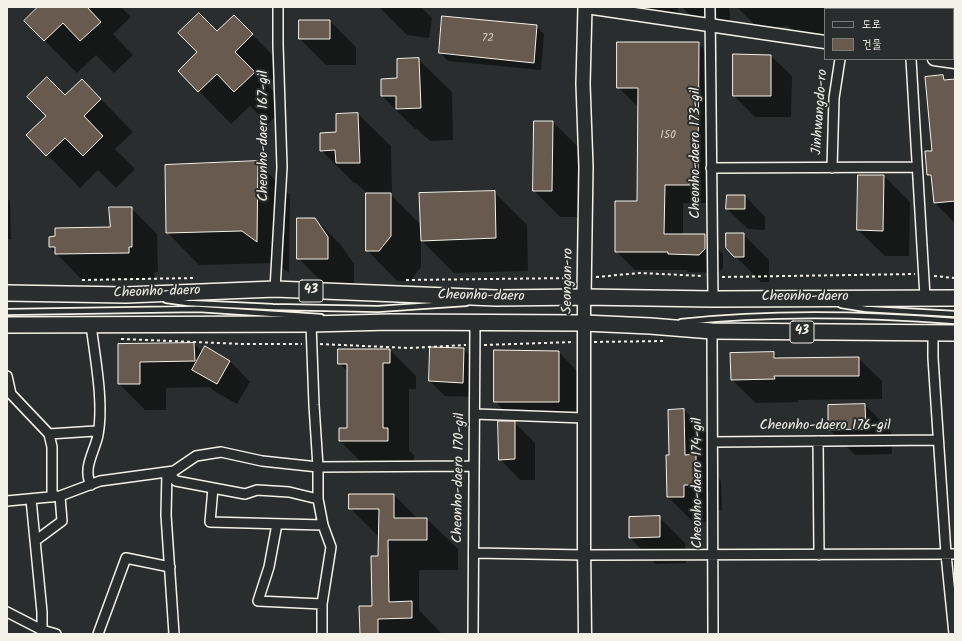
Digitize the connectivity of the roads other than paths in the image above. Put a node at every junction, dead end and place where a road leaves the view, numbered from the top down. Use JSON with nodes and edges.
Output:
{"nodes":[{"id":1,"x":278,"y":7,"type":"edge"},
{"id":2,"x":586,"y":7,"type":"edge"},
{"id":3,"x":710,"y":7,"type":"edge"},
{"id":4,"x":711,"y":25,"type":"junction"},
{"id":5,"x":824,"y":42,"type":"edge"},
{"id":6,"x":840,"y":60,"type":"edge"},
{"id":7,"x":911,"y":60,"type":"edge"},
{"id":8,"x":941,"y":60,"type":"edge"},
{"id":9,"x":955,"y":62,"type":"edge"},
{"id":10,"x":918,"y":167,"type":"junction"},
{"id":11,"x":711,"y":168,"type":"junction"},
{"id":12,"x":832,"y":168,"type":"junction"},
{"id":13,"x":275,"y":289,"type":"junction"},
{"id":14,"x":7,"y":293,"type":"edge"},
{"id":15,"x":126,"y":295,"type":"junction"},
{"id":16,"x":584,"y":297,"type":"junction"},
{"id":17,"x":925,"y":297,"type":"junction"},
{"id":18,"x":496,"y":298,"type":"junction"},
{"id":19,"x":793,"y":298,"type":"junction"},
{"id":20,"x":955,"y":298,"type":"edge"},
{"id":21,"x":713,"y":299,"type":"junction"},
{"id":22,"x":7,"y":312,"type":"edge"},
{"id":23,"x":955,"y":314,"type":"edge"},
{"id":24,"x":329,"y":318,"type":"dead end"},
{"id":25,"x":337,"y":318,"type":"dead end"},
{"id":26,"x":955,"y":321,"type":"edge"},
{"id":27,"x":390,"y":322,"type":"junction"},
{"id":28,"x":475,"y":323,"type":"junction"},
{"id":29,"x":584,"y":323,"type":"junction"},
{"id":30,"x":311,"y":324,"type":"junction"},
{"id":31,"x":7,"y":325,"type":"edge"},
{"id":32,"x":91,"y":325,"type":"junction"},
{"id":33,"x":650,"y":326,"type":"junction"},
{"id":34,"x":712,"y":331,"type":"junction"},
{"id":35,"x":933,"y":333,"type":"junction"},
{"id":36,"x":955,"y":333,"type":"edge"},
{"id":37,"x":7,"y":376,"type":"edge"},
{"id":38,"x":9,"y":395,"type":"edge"},
{"id":39,"x":475,"y":414,"type":"junction"},
{"id":40,"x":584,"y":418,"type":"junction"},
{"id":41,"x":49,"y":434,"type":"junction"},
{"id":42,"x":98,"y":435,"type":"junction"},
{"id":43,"x":938,"y":440,"type":"junction"},
{"id":44,"x":818,"y":441,"type":"junction"},
{"id":45,"x":713,"y":442,"type":"junction"},
{"id":46,"x":474,"y":466,"type":"junction"},
{"id":47,"x":318,"y":467,"type":"junction"},
{"id":48,"x":167,"y":472,"type":"junction"},
{"id":49,"x":91,"y":484,"type":"junction"},
{"id":50,"x":213,"y":488,"type":"junction"},
{"id":51,"x":56,"y":497,"type":"junction"},
{"id":52,"x":31,"y":499,"type":"junction"},
{"id":53,"x":318,"y":499,"type":"junction"},
{"id":54,"x":7,"y":501,"type":"edge"},
{"id":55,"x":277,"y":524,"type":"junction"},
{"id":56,"x":323,"y":525,"type":"junction"},
{"id":57,"x":35,"y":541,"type":"junction"},
{"id":58,"x":474,"y":553,"type":"junction"},
{"id":59,"x":819,"y":554,"type":"junction"},
{"id":60,"x":950,"y":554,"type":"edge"},
{"id":61,"x":584,"y":555,"type":"junction"},
{"id":62,"x":714,"y":555,"type":"junction"},
{"id":63,"x":170,"y":567,"type":"junction"},
{"id":64,"x":322,"y":604,"type":"junction"},
{"id":65,"x":7,"y":612,"type":"edge"},
{"id":66,"x":42,"y":632,"type":"edge"},
{"id":67,"x":33,"y":634,"type":"edge"},
{"id":68,"x":56,"y":634,"type":"edge"},
{"id":69,"x":98,"y":634,"type":"edge"},
{"id":70,"x":174,"y":634,"type":"edge"},
{"id":71,"x":322,"y":634,"type":"edge"},
{"id":72,"x":473,"y":634,"type":"edge"},
{"id":73,"x":585,"y":634,"type":"edge"},
{"id":74,"x":713,"y":634,"type":"edge"},
{"id":75,"x":954,"y":634,"type":"edge"}],
"edges":[{"from":1,"to":13,"type":"street","name":"Cheonho-daero 167-gil"},
{"from":2,"to":4,"type":"street"},
{"from":2,"to":16,"type":"main road","name":"Seongan-ro"},
{"from":3,"to":4,"type":"street","name":"Cheonho-daero 173-gil"},
{"from":4,"to":5,"type":"street"},
{"from":4,"to":11,"type":"street","name":"Cheonho-daero 173-gil"},
{"from":6,"to":12,"type":"street","name":"Jinhwangdo-ro"},
{"from":7,"to":10,"type":"street"},
{"from":8,"to":9,"type":"street"},
{"from":10,"to":12,"type":"street"},
{"from":10,"to":17,"type":"street"},
{"from":11,"to":12,"type":"street"},
{"from":11,"to":21,"type":"street","name":"Cheonho-daero 173-gil"},
{"from":13,"to":15,"type":"main road","name":"Cheonho-daero","number":"43"},
{"from":13,"to":18,"type":"main road","name":"Cheonho-daero","number":"43"},
{"from":14,"to":15,"type":"main road","name":"Cheonho-daero","number":"43"},
{"from":15,"to":18,"type":"lane"},
{"from":16,"to":18,"type":"main road","name":"Cheonho-daero","number":"43"},
{"from":16,"to":21,"type":"main road","name":"Cheonho-daero","number":"43"},
{"from":16,"to":29,"type":"street","name":"Seongan-ro"},
{"from":17,"to":19,"type":"main road","name":"Cheonho-daero","number":"43"},
{"from":17,"to":20,"type":"main road","name":"Cheonho-daero","number":"43"},
{"from":19,"to":21,"type":"main road","name":"Cheonho-daero","number":"43"},
{"from":19,"to":23,"type":"lane"},
{"from":22,"to":24,"type":"lane"},
{"from":25,"to":27,"type":"lane"},
{"from":26,"to":33,"type":"lane"},
{"from":27,"to":28,"type":"main road","name":"Cheonho-daero","number":"43"},
{"from":27,"to":30,"type":"main road","name":"Cheonho-daero"},
{"from":28,"to":29,"type":"main road","name":"Cheonho-daero","number":"43"},
{"from":28,"to":39,"type":"street","name":"Cheonho-daero 170-gil"},
{"from":29,"to":33,"type":"main road","name":"Cheonho-daero","number":"43"},
{"from":29,"to":40,"type":"street","name":"Seongan-ro"},
{"from":30,"to":32,"type":"main road","name":"Cheonho-daero"},
{"from":30,"to":47,"type":"street"},
{"from":31,"to":32,"type":"main road","name":"Cheonho-daero"},
{"from":32,"to":42,"type":"street"},
{"from":33,"to":34,"type":"main road","name":"Cheonho-daero","number":"43"},
{"from":34,"to":35,"type":"main road","name":"Cheonho-daero","number":"43"},
{"from":34,"to":45,"type":"street","name":"Cheonho-daero 174-gil"},
{"from":35,"to":36,"type":"main road","name":"Cheonho-daero","number":"43"},
{"from":35,"to":43,"type":"street"},
{"from":37,"to":38,"type":"street"},
{"from":38,"to":41,"type":"street"},
{"from":39,"to":40,"type":"street"},
{"from":39,"to":46,"type":"street","name":"Cheonho-daero 170-gil"},
{"from":40,"to":61,"type":"street","name":"Seongan-ro"},
{"from":41,"to":42,"type":"street"},
{"from":41,"to":51,"type":"street"},
{"from":42,"to":49,"type":"street"},
{"from":43,"to":44,"type":"street","name":"Cheonho-daero 176-gil"},
{"from":43,"to":60,"type":"street"},
{"from":44,"to":45,"type":"street","name":"Cheonho-daero 176-gil"},
{"from":44,"to":59,"type":"street"},
{"from":45,"to":62,"type":"street","name":"Cheonho-daero 174-gil"},
{"from":46,"to":47,"type":"street"},
{"from":46,"to":58,"type":"street","name":"Cheonho-daero 170-gil"},
{"from":47,"to":48,"type":"street"},
{"from":47,"to":53,"type":"street"},
{"from":48,"to":49,"type":"street"},
{"from":48,"to":50,"type":"street"},
{"from":48,"to":63,"type":"street"},
{"from":49,"to":51,"type":"street"},
{"from":50,"to":53,"type":"street"},
{"from":50,"to":55,"type":"street"},
{"from":51,"to":52,"type":"street"},
{"from":51,"to":57,"type":"street"},
{"from":52,"to":54,"type":"street"},
{"from":52,"to":57,"type":"street"},
{"from":53,"to":56,"type":"street"},
{"from":55,"to":56,"type":"street"},
{"from":55,"to":64,"type":"street"},
{"from":56,"to":64,"type":"street"},
{"from":57,"to":66,"type":"street"},
{"from":58,"to":61,"type":"street"},
{"from":58,"to":72,"type":"street","name":"Cheonho-daero 170-gil"},
{"from":59,"to":60,"type":"street"},
{"from":59,"to":62,"type":"street"},
{"from":60,"to":75,"type":"street"},
{"from":61,"to":62,"type":"street"},
{"from":61,"to":73,"type":"street","name":"Seongan-ro"},
{"from":62,"to":74,"type":"street","name":"Cheonho-daero 174-gil"},
{"from":63,"to":69,"type":"street"},
{"from":63,"to":70,"type":"street"},
{"from":64,"to":71,"type":"street"},
{"from":65,"to":66,"type":"street"},
{"from":66,"to":67,"type":"street"},
{"from":66,"to":68,"type":"street"}]}
